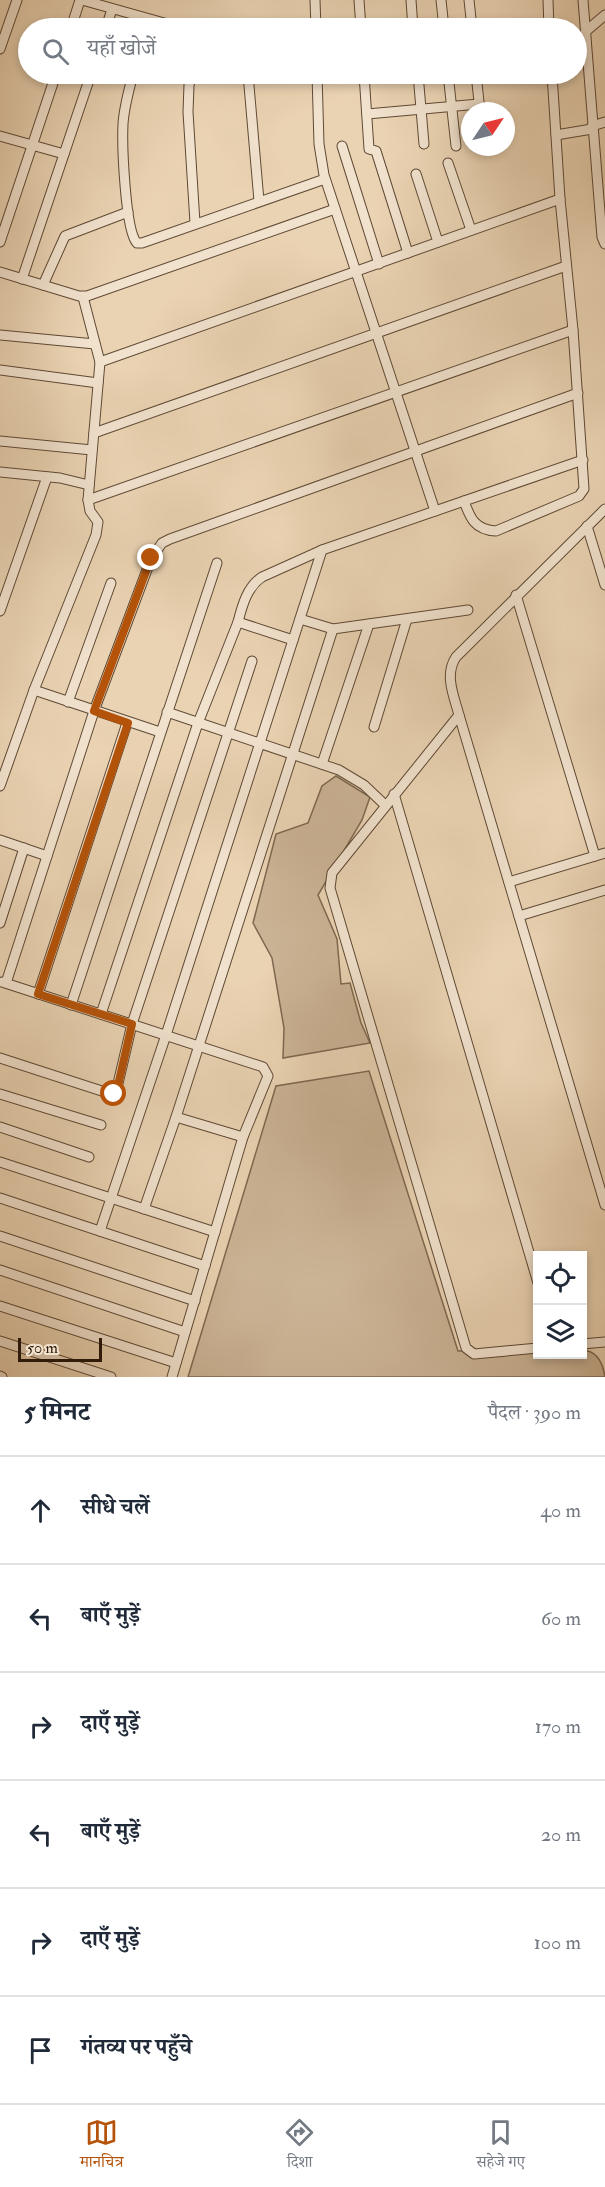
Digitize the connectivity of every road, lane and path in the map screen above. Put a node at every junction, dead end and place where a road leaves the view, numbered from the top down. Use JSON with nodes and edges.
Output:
{"nodes":[{"id":1,"x":17,"y":0,"type":"edge"},
{"id":2,"x":81,"y":0,"type":"edge"},
{"id":3,"x":315,"y":0,"type":"edge"},
{"id":4,"x":359,"y":0,"type":"edge"},
{"id":5,"x":411,"y":0,"type":"edge"},
{"id":6,"x":441,"y":0,"type":"edge"},
{"id":7,"x":469,"y":0,"type":"edge"},
{"id":8,"x":548,"y":0,"type":"edge"},
{"id":9,"x":583,"y":0,"type":"edge"},
{"id":10,"x":112,"y":9,"type":"junction"},
{"id":11,"x":605,"y":15,"type":"edge"},
{"id":12,"x":75,"y":18,"type":"edge"},
{"id":13,"x":109,"y":18,"type":"edge"},
{"id":14,"x":144,"y":18,"type":"edge"},
{"id":15,"x":316,"y":18,"type":"edge"},
{"id":16,"x":360,"y":18,"type":"edge"},
{"id":17,"x":412,"y":18,"type":"edge"},
{"id":18,"x":443,"y":18,"type":"edge"},
{"id":19,"x":471,"y":18,"type":"edge"},
{"id":20,"x":549,"y":18,"type":"edge"},
{"id":21,"x":584,"y":18,"type":"edge"},
{"id":22,"x":587,"y":30,"type":"edge"},
{"id":23,"x":0,"y":49,"type":"edge"},
{"id":24,"x":587,"y":59,"type":"edge"},
{"id":25,"x":53,"y":84,"type":"edge"},
{"id":26,"x":88,"y":84,"type":"edge"},
{"id":27,"x":131,"y":84,"type":"edge"},
{"id":28,"x":189,"y":84,"type":"edge"},
{"id":29,"x":249,"y":84,"type":"edge"},
{"id":30,"x":317,"y":84,"type":"edge"},
{"id":31,"x":365,"y":84,"type":"edge"},
{"id":32,"x":419,"y":84,"type":"edge"},
{"id":33,"x":449,"y":84,"type":"edge"},
{"id":34,"x":477,"y":84,"type":"edge"},
{"id":35,"x":553,"y":84,"type":"edge"},
{"id":36,"x":478,"y":102,"type":"edge"},
{"id":37,"x":452,"y":107,"type":"junction"},
{"id":38,"x":461,"y":107,"type":"edge"},
{"id":39,"x":421,"y":110,"type":"junction"},
{"id":40,"x":367,"y":114,"type":"junction"},
{"id":41,"x":605,"y":122,"type":"edge"},
{"id":42,"x":592,"y":127,"type":"junction"},
{"id":43,"x":556,"y":135,"type":"junction"},
{"id":44,"x":0,"y":136,"type":"edge"},
{"id":45,"x":424,"y":144,"type":"dead end"},
{"id":46,"x":32,"y":145,"type":"junction"},
{"id":47,"x":342,"y":146,"type":"dead end"},
{"id":48,"x":456,"y":146,"type":"dead end"},
{"id":49,"x":64,"y":154,"type":"junction"},
{"id":50,"x":448,"y":163,"type":"dead end"},
{"id":51,"x":416,"y":174,"type":"dead end"},
{"id":52,"x":325,"y":179,"type":"junction"},
{"id":53,"x":560,"y":199,"type":"junction"},
{"id":54,"x":259,"y":201,"type":"junction"},
{"id":55,"x":335,"y":209,"type":"junction"},
{"id":56,"x":128,"y":212,"type":"junction"},
{"id":57,"x":195,"y":223,"type":"junction"},
{"id":58,"x":471,"y":230,"type":"junction"},
{"id":59,"x":0,"y":242,"type":"edge"},
{"id":60,"x":438,"y":242,"type":"junction"},
{"id":61,"x":605,"y":244,"type":"edge"},
{"id":62,"x":408,"y":253,"type":"junction"},
{"id":63,"x":379,"y":264,"type":"junction"},
{"id":64,"x":566,"y":266,"type":"junction"},
{"id":65,"x":0,"y":272,"type":"edge"},
{"id":66,"x":356,"y":272,"type":"junction"},
{"id":67,"x":22,"y":279,"type":"junction"},
{"id":68,"x":43,"y":285,"type":"junction"},
{"id":69,"x":83,"y":297,"type":"junction"},
{"id":70,"x":573,"y":330,"type":"junction"},
{"id":71,"x":0,"y":335,"type":"edge"},
{"id":72,"x":377,"y":335,"type":"junction"},
{"id":73,"x":95,"y":344,"type":"junction"},
{"id":74,"x":100,"y":362,"type":"junction"},
{"id":75,"x":0,"y":370,"type":"edge"},
{"id":76,"x":98,"y":382,"type":"junction"},
{"id":77,"x":396,"y":392,"type":"junction"},
{"id":78,"x":578,"y":393,"type":"junction"},
{"id":79,"x":94,"y":433,"type":"junction"},
{"id":80,"x":0,"y":441,"type":"edge"},
{"id":81,"x":92,"y":450,"type":"junction"},
{"id":82,"x":415,"y":451,"type":"junction"},
{"id":83,"x":583,"y":460,"type":"junction"},
{"id":84,"x":0,"y":472,"type":"edge"},
{"id":85,"x":47,"y":477,"type":"junction"},
{"id":86,"x":89,"y":485,"type":"junction"},
{"id":87,"x":88,"y":500,"type":"junction"},
{"id":88,"x":464,"y":501,"type":"junction"},
{"id":89,"x":605,"y":509,"type":"edge"},
{"id":90,"x":435,"y":511,"type":"junction"},
{"id":91,"x":588,"y":526,"type":"junction"},
{"id":92,"x":322,"y":550,"type":"junction"},
{"id":93,"x":217,"y":563,"type":"dead end"},
{"id":94,"x":111,"y":584,"type":"dead end"},
{"id":95,"x":605,"y":585,"type":"edge"},
{"id":96,"x":516,"y":595,"type":"junction"},
{"id":97,"x":468,"y":610,"type":"dead end"},
{"id":98,"x":0,"y":611,"type":"edge"},
{"id":99,"x":300,"y":619,"type":"junction"},
{"id":100,"x":407,"y":619,"type":"junction"},
{"id":101,"x":238,"y":622,"type":"junction"},
{"id":102,"x":369,"y":624,"type":"junction"},
{"id":103,"x":333,"y":629,"type":"junction"},
{"id":104,"x":293,"y":640,"type":"junction"},
{"id":105,"x":252,"y":661,"type":"dead end"},
{"id":106,"x":34,"y":690,"type":"junction"},
{"id":107,"x":68,"y":702,"type":"junction"},
{"id":108,"x":94,"y":711,"type":"junction"},
{"id":109,"x":167,"y":712,"type":"junction"},
{"id":110,"x":459,"y":714,"type":"junction"},
{"id":111,"x":128,"y":723,"type":"junction"},
{"id":112,"x":198,"y":723,"type":"junction"},
{"id":113,"x":374,"y":727,"type":"dead end"},
{"id":114,"x":160,"y":732,"type":"junction"},
{"id":115,"x":228,"y":733,"type":"junction"},
{"id":116,"x":259,"y":743,"type":"junction"},
{"id":117,"x":293,"y":754,"type":"junction"},
{"id":118,"x":322,"y":764,"type":"junction"},
{"id":119,"x":0,"y":786,"type":"edge"},
{"id":120,"x":394,"y":794,"type":"junction"},
{"id":121,"x":385,"y":805,"type":"junction"},
{"id":122,"x":0,"y":840,"type":"edge"},
{"id":123,"x":24,"y":848,"type":"junction"},
{"id":124,"x":605,"y":853,"type":"edge"},
{"id":125,"x":47,"y":856,"type":"junction"},
{"id":126,"x":595,"y":856,"type":"junction"},
{"id":127,"x":509,"y":882,"type":"junction"},
{"id":128,"x":604,"y":893,"type":"edge"},
{"id":129,"x":519,"y":916,"type":"junction"},
{"id":130,"x":0,"y":923,"type":"edge"},
{"id":131,"x":3,"y":982,"type":"edge"},
{"id":132,"x":38,"y":994,"type":"junction"},
{"id":133,"x":71,"y":1005,"type":"junction"},
{"id":134,"x":101,"y":1014,"type":"junction"},
{"id":135,"x":132,"y":1024,"type":"junction"},
{"id":136,"x":166,"y":1035,"type":"junction"},
{"id":137,"x":199,"y":1046,"type":"junction"},
{"id":138,"x":0,"y":1058,"type":"edge"},
{"id":139,"x":0,"y":1094,"type":"edge"},
{"id":140,"x":176,"y":1117,"type":"junction"},
{"id":141,"x":101,"y":1125,"type":"dead end"},
{"id":142,"x":0,"y":1127,"type":"edge"},
{"id":143,"x":243,"y":1137,"type":"junction"},
{"id":144,"x":89,"y":1156,"type":"dead end"},
{"id":145,"x":0,"y":1162,"type":"edge"},
{"id":146,"x":0,"y":1198,"type":"edge"},
{"id":147,"x":112,"y":1198,"type":"junction"},
{"id":148,"x":605,"y":1205,"type":"edge"},
{"id":149,"x":144,"y":1209,"type":"junction"},
{"id":150,"x":100,"y":1231,"type":"junction"},
{"id":151,"x":215,"y":1232,"type":"junction"},
{"id":152,"x":0,"y":1236,"type":"edge"},
{"id":153,"x":205,"y":1266,"type":"junction"},
{"id":154,"x":533,"y":1269,"type":"edge"},
{"id":155,"x":0,"y":1270,"type":"edge"},
{"id":156,"x":195,"y":1301,"type":"junction"},
{"id":157,"x":0,"y":1306,"type":"edge"},
{"id":158,"x":185,"y":1332,"type":"junction"},
{"id":159,"x":0,"y":1341,"type":"edge"},
{"id":160,"x":605,"y":1342,"type":"edge"},
{"id":161,"x":587,"y":1344,"type":"edge"},
{"id":162,"x":533,"y":1347,"type":"edge"},
{"id":163,"x":176,"y":1363,"type":"junction"},
{"id":164,"x":111,"y":1377,"type":"edge"},
{"id":165,"x":172,"y":1377,"type":"edge"}],
"edges":[{"from":1,"to":23,"type":"street"},
{"from":2,"to":10,"type":"street"},
{"from":2,"to":12,"type":"street"},
{"from":3,"to":15,"type":"street"},
{"from":4,"to":16,"type":"street"},
{"from":5,"to":17,"type":"street"},
{"from":6,"to":18,"type":"street"},
{"from":7,"to":19,"type":"street"},
{"from":8,"to":20,"type":"street"},
{"from":9,"to":21,"type":"street"},
{"from":10,"to":13,"type":"street"},
{"from":10,"to":14,"type":"street"},
{"from":11,"to":22,"type":"street"},
{"from":24,"to":42,"type":"street"},
{"from":25,"to":46,"type":"street"},
{"from":26,"to":49,"type":"street"},
{"from":27,"to":56,"type":"street"},
{"from":28,"to":57,"type":"street"},
{"from":29,"to":54,"type":"street"},
{"from":30,"to":52,"type":"street"},
{"from":31,"to":40,"type":"street"},
{"from":32,"to":39,"type":"street"},
{"from":33,"to":37,"type":"street"},
{"from":34,"to":36,"type":"street"},
{"from":35,"to":43,"type":"street"},
{"from":37,"to":38,"type":"street"},
{"from":37,"to":39,"type":"street"},
{"from":37,"to":48,"type":"street"},
{"from":39,"to":40,"type":"street"},
{"from":39,"to":45,"type":"street"},
{"from":40,"to":62,"type":"street"},
{"from":41,"to":42,"type":"street"},
{"from":42,"to":43,"type":"street"},
{"from":42,"to":61,"type":"street"},
{"from":43,"to":53,"type":"street"},
{"from":44,"to":46,"type":"street"},
{"from":46,"to":49,"type":"street"},
{"from":46,"to":59,"type":"street"},
{"from":47,"to":63,"type":"street"},
{"from":49,"to":67,"type":"street"},
{"from":50,"to":58,"type":"street"},
{"from":51,"to":60,"type":"street"},
{"from":52,"to":54,"type":"street"},
{"from":52,"to":55,"type":"street"},
{"from":53,"to":58,"type":"street"},
{"from":53,"to":64,"type":"street"},
{"from":54,"to":57,"type":"street"},
{"from":55,"to":66,"type":"street"},
{"from":55,"to":69,"type":"street"},
{"from":56,"to":57,"type":"street"},
{"from":56,"to":68,"type":"street"},
{"from":58,"to":60,"type":"street"},
{"from":60,"to":62,"type":"street"},
{"from":62,"to":63,"type":"street"},
{"from":63,"to":66,"type":"street"},
{"from":64,"to":70,"type":"street"},
{"from":64,"to":72,"type":"street"},
{"from":65,"to":67,"type":"street"},
{"from":66,"to":72,"type":"street"},
{"from":66,"to":74,"type":"street"},
{"from":67,"to":68,"type":"street"},
{"from":68,"to":69,"type":"street"},
{"from":69,"to":73,"type":"street"},
{"from":70,"to":77,"type":"street"},
{"from":70,"to":78,"type":"street"},
{"from":71,"to":73,"type":"street"},
{"from":72,"to":77,"type":"street"},
{"from":72,"to":79,"type":"street"},
{"from":73,"to":74,"type":"street"},
{"from":74,"to":76,"type":"street"},
{"from":75,"to":76,"type":"street"},
{"from":76,"to":79,"type":"street"},
{"from":77,"to":82,"type":"street"},
{"from":77,"to":87,"type":"street"},
{"from":78,"to":82,"type":"street"},
{"from":78,"to":83,"type":"street"},
{"from":79,"to":81,"type":"street"},
{"from":80,"to":81,"type":"street"},
{"from":81,"to":86,"type":"street"},
{"from":82,"to":90,"type":"street"},
{"from":82,"to":108,"type":"street"},
{"from":83,"to":88,"type":"street"},
{"from":83,"to":88,"type":"street"},
{"from":84,"to":85,"type":"street"},
{"from":85,"to":86,"type":"street"},
{"from":85,"to":98,"type":"street"},
{"from":86,"to":87,"type":"street"},
{"from":87,"to":106,"type":"street"},
{"from":88,"to":90,"type":"street"},
{"from":89,"to":91,"type":"street"},
{"from":90,"to":92,"type":"street"},
{"from":91,"to":95,"type":"street"},
{"from":91,"to":96,"type":"street"},
{"from":92,"to":99,"type":"street"},
{"from":92,"to":101,"type":"street"},
{"from":93,"to":109,"type":"street"},
{"from":94,"to":107,"type":"street"},
{"from":96,"to":110,"type":"street"},
{"from":96,"to":126,"type":"street"},
{"from":97,"to":100,"type":"street"},
{"from":99,"to":103,"type":"street"},
{"from":99,"to":104,"type":"street"},
{"from":100,"to":102,"type":"street"},
{"from":100,"to":113,"type":"street"},
{"from":101,"to":104,"type":"street"},
{"from":101,"to":112,"type":"street"},
{"from":102,"to":103,"type":"street"},
{"from":102,"to":118,"type":"street"},
{"from":103,"to":117,"type":"street"},
{"from":104,"to":116,"type":"street"},
{"from":105,"to":115,"type":"street"},
{"from":106,"to":107,"type":"street"},
{"from":106,"to":119,"type":"street"},
{"from":107,"to":108,"type":"street"},
{"from":108,"to":111,"type":"street"},
{"from":108,"to":125,"type":"street"},
{"from":109,"to":112,"type":"street"},
{"from":109,"to":114,"type":"street"},
{"from":110,"to":120,"type":"street"},
{"from":110,"to":127,"type":"street"},
{"from":111,"to":114,"type":"street"},
{"from":111,"to":132,"type":"street"},
{"from":112,"to":115,"type":"street"},
{"from":112,"to":134,"type":"street"},
{"from":114,"to":133,"type":"street"},
{"from":115,"to":116,"type":"street"},
{"from":115,"to":135,"type":"street"},
{"from":116,"to":117,"type":"street"},
{"from":116,"to":136,"type":"street"},
{"from":117,"to":118,"type":"street"},
{"from":117,"to":137,"type":"street"},
{"from":118,"to":121,"type":"street"},
{"from":120,"to":121,"type":"street"},
{"from":120,"to":154,"type":"street"},
{"from":121,"to":162,"type":"street"},
{"from":122,"to":123,"type":"street"},
{"from":123,"to":125,"type":"street"},
{"from":123,"to":130,"type":"street"},
{"from":124,"to":126,"type":"street"},
{"from":125,"to":131,"type":"street"},
{"from":126,"to":127,"type":"street"},
{"from":127,"to":129,"type":"street"},
{"from":128,"to":129,"type":"street"},
{"from":129,"to":148,"type":"street"},
{"from":131,"to":132,"type":"street"},
{"from":132,"to":133,"type":"street"},
{"from":133,"to":134,"type":"street"},
{"from":134,"to":135,"type":"street"},
{"from":135,"to":136,"type":"street"},
{"from":135,"to":138,"type":"street"},
{"from":136,"to":137,"type":"street"},
{"from":136,"to":147,"type":"street"},
{"from":137,"to":140,"type":"street"},
{"from":137,"to":143,"type":"street"},
{"from":139,"to":141,"type":"street"},
{"from":140,"to":143,"type":"street"},
{"from":140,"to":149,"type":"street"},
{"from":142,"to":144,"type":"street"},
{"from":143,"to":151,"type":"street"},
{"from":145,"to":147,"type":"street"},
{"from":146,"to":150,"type":"street"},
{"from":147,"to":149,"type":"street"},
{"from":147,"to":150,"type":"street"},
{"from":149,"to":151,"type":"street"},
{"from":150,"to":153,"type":"street"},
{"from":151,"to":153,"type":"street"},
{"from":152,"to":156,"type":"street"},
{"from":153,"to":156,"type":"street"},
{"from":155,"to":158,"type":"street"},
{"from":156,"to":158,"type":"street"},
{"from":157,"to":163,"type":"street"},
{"from":158,"to":163,"type":"street"},
{"from":159,"to":164,"type":"street"},
{"from":160,"to":161,"type":"street"},
{"from":163,"to":165,"type":"street"}]}
